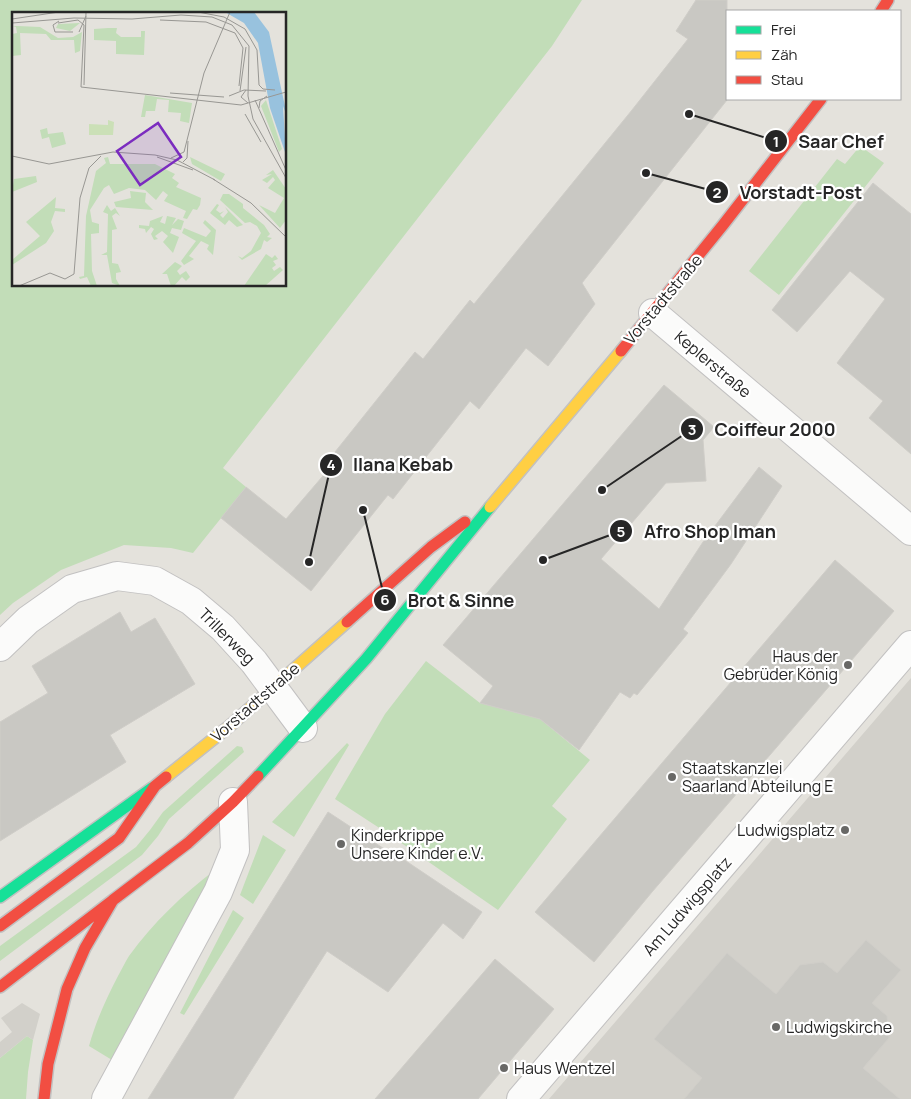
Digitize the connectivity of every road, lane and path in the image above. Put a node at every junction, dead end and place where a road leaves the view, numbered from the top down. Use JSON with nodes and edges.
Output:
{"nodes":[{"id":1,"x":820,"y":100,"type":"edge"},
{"id":2,"x":653,"y":313,"type":"junction"},
{"id":3,"x":500,"y":494,"type":"junction"},
{"id":4,"x":911,"y":531,"type":"edge"},
{"id":5,"x":911,"y":645,"type":"edge"},
{"id":6,"x":0,"y":647,"type":"edge"},
{"id":7,"x":274,"y":687,"type":"junction"},
{"id":8,"x":303,"y":728,"type":"junction"},
{"id":9,"x":155,"y":786,"type":"junction"},
{"id":10,"x":233,"y":802,"type":"junction"},
{"id":11,"x":0,"y":897,"type":"edge"},
{"id":12,"x":113,"y":900,"type":"junction"},
{"id":13,"x":0,"y":926,"type":"edge"},
{"id":14,"x":0,"y":986,"type":"edge"},
{"id":15,"x":44,"y":1099,"type":"edge"},
{"id":16,"x":106,"y":1099,"type":"edge"},
{"id":17,"x":522,"y":1099,"type":"edge"}],
"edges":[{"from":1,"to":2,"type":"main road","name":"Vorstadtstraße"},
{"from":2,"to":3,"type":"main road","name":"Vorstadtstraße"},
{"from":2,"to":4,"type":"street","name":"Keplerstraße"},
{"from":3,"to":7,"type":"main road","name":"Vorstadtstraße"},
{"from":3,"to":8,"type":"main road","name":"Vorstadtstraße"},
{"from":5,"to":17,"type":"street","name":"Am Ludwigsplatz"},
{"from":6,"to":7,"type":"street","name":"Trillerweg"},
{"from":7,"to":8,"type":"street","name":"Trillerweg"},
{"from":7,"to":9,"type":"main road","name":"Vorstadtstraße"},
{"from":8,"to":10,"type":"main road","name":"Vorstadtstraße"},
{"from":9,"to":11,"type":"main road","name":"Vorstadtstraße"},
{"from":9,"to":13,"type":"main road"},
{"from":10,"to":12,"type":"main road","name":"Vorstadtstraße"},
{"from":10,"to":16,"type":"street"},
{"from":12,"to":14,"type":"main road","name":"Vorstadtstraße"},
{"from":12,"to":15,"type":"main road"}]}
